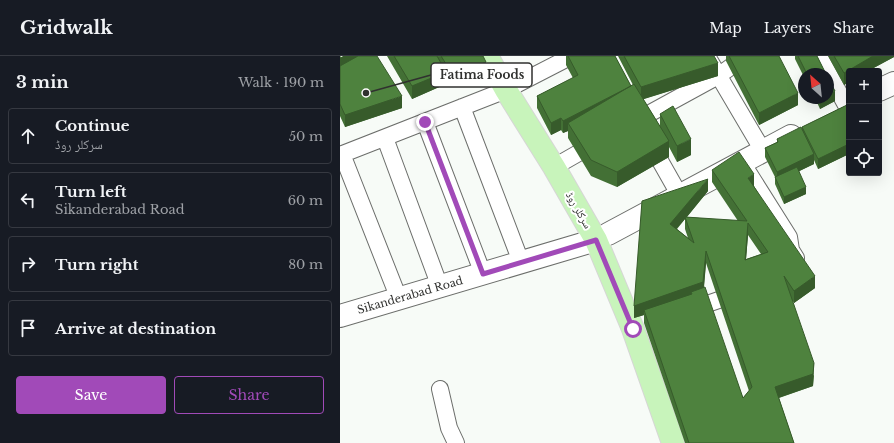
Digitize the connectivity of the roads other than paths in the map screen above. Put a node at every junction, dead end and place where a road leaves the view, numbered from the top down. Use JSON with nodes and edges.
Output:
{"nodes":[{"id":1,"x":487,"y":56,"type":"edge"},
{"id":2,"x":572,"y":56,"type":"edge"},
{"id":3,"x":707,"y":56,"type":"edge"},
{"id":4,"x":746,"y":56,"type":"edge"},
{"id":5,"x":819,"y":56,"type":"edge"},
{"id":6,"x":718,"y":76,"type":"junction"},
{"id":7,"x":894,"y":83,"type":"edge"},
{"id":8,"x":882,"y":89,"type":"edge"},
{"id":9,"x":506,"y":90,"type":"junction"},
{"id":10,"x":462,"y":107,"type":"junction"},
{"id":11,"x":843,"y":109,"type":"edge"},
{"id":12,"x":634,"y":114,"type":"junction"},
{"id":13,"x":425,"y":122,"type":"junction"},
{"id":14,"x":805,"y":129,"type":"edge"},
{"id":15,"x":385,"y":138,"type":"junction"},
{"id":16,"x":763,"y":151,"type":"junction"},
{"id":17,"x":341,"y":155,"type":"edge"},
{"id":18,"x":743,"y":162,"type":"junction"},
{"id":19,"x":554,"y":167,"type":"junction"},
{"id":20,"x":680,"y":196,"type":"junction"},
{"id":21,"x":602,"y":237,"type":"junction"},
{"id":22,"x":521,"y":262,"type":"junction"},
{"id":23,"x":806,"y":272,"type":"edge"},
{"id":24,"x":483,"y":274,"type":"junction"},
{"id":25,"x":440,"y":287,"type":"junction"},
{"id":26,"x":398,"y":299,"type":"junction"},
{"id":27,"x":740,"y":309,"type":"edge"},
{"id":28,"x":676,"y":314,"type":"edge"},
{"id":29,"x":340,"y":316,"type":"edge"},
{"id":30,"x":440,"y":389,"type":"dead end"},
{"id":31,"x":455,"y":442,"type":"edge"},
{"id":32,"x":672,"y":443,"type":"edge"},
{"id":33,"x":682,"y":443,"type":"edge"}],
"edges":[{"from":1,"to":9,"type":"main road","name":"سرکلر روڈ"},
{"from":2,"to":9,"type":"street"},
{"from":3,"to":6,"type":"street"},
{"from":4,"to":6,"type":"street"},
{"from":5,"to":11,"type":"street"},
{"from":6,"to":12,"type":"street"},
{"from":6,"to":16,"type":"street"},
{"from":7,"to":8,"type":"street"},
{"from":9,"to":10,"type":"street"},
{"from":9,"to":19,"type":"main road","name":"سرکلر روڈ"},
{"from":10,"to":13,"type":"street"},
{"from":10,"to":22,"type":"street"},
{"from":12,"to":19,"type":"street"},
{"from":12,"to":20,"type":"street"},
{"from":13,"to":15,"type":"street"},
{"from":13,"to":24,"type":"street"},
{"from":14,"to":16,"type":"street","name":"Sikanderabad Road"},
{"from":15,"to":17,"type":"street"},
{"from":15,"to":25,"type":"street"},
{"from":16,"to":18,"type":"street","name":"Sikanderabad Road"},
{"from":17,"to":26,"type":"street"},
{"from":18,"to":20,"type":"street","name":"Sikanderabad Road"},
{"from":18,"to":23,"type":"street"},
{"from":19,"to":21,"type":"main road","name":"سرکلر روڈ"},
{"from":20,"to":21,"type":"street","name":"Sikanderabad Road"},
{"from":21,"to":22,"type":"street","name":"Sikanderabad Road"},
{"from":21,"to":32,"type":"main road","name":"سرکلر روڈ"},
{"from":21,"to":33,"type":"main road"},
{"from":22,"to":24,"type":"street","name":"Sikanderabad Road"},
{"from":24,"to":25,"type":"street","name":"Sikanderabad Road"},
{"from":25,"to":26,"type":"street","name":"Sikanderabad Road"},
{"from":26,"to":29,"type":"street","name":"Sikanderabad Road"},
{"from":27,"to":28,"type":"street"},
{"from":30,"to":31,"type":"street"}]}
